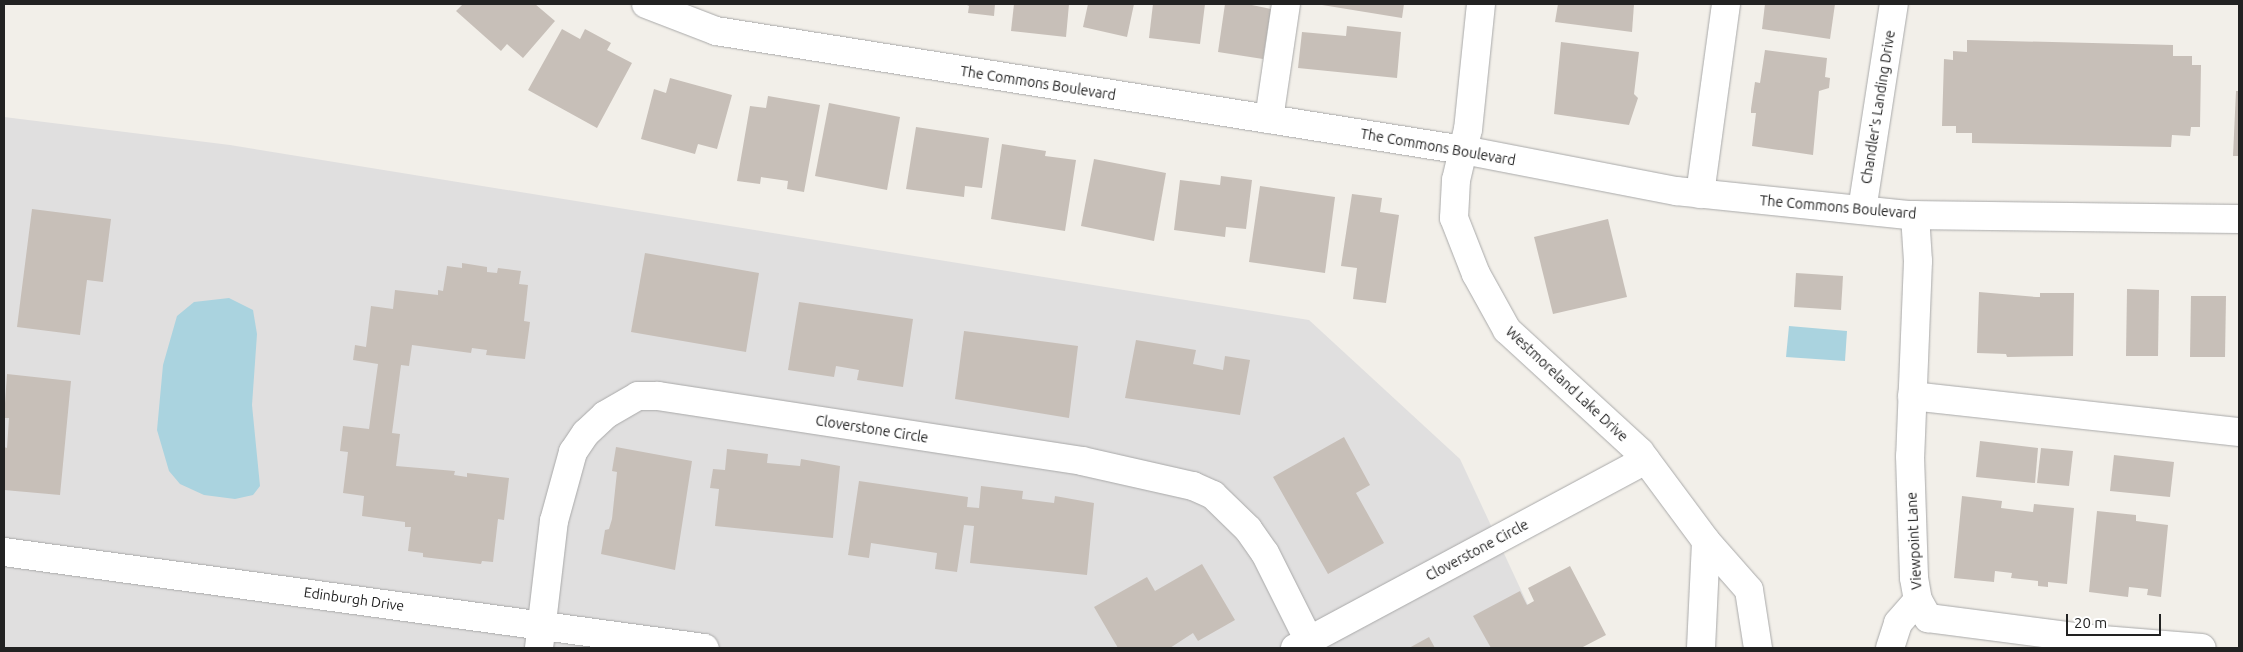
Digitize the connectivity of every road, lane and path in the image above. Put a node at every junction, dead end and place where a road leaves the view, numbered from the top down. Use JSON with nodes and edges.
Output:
{"nodes":[{"id":1,"x":646,"y":4,"type":"edge"},
{"id":2,"x":1286,"y":4,"type":"edge"},
{"id":3,"x":1481,"y":4,"type":"edge"},
{"id":4,"x":1726,"y":4,"type":"edge"},
{"id":5,"x":1894,"y":4,"type":"edge"},
{"id":6,"x":1269,"y":120,"type":"junction"},
{"id":7,"x":1463,"y":150,"type":"junction"},
{"id":8,"x":1700,"y":194,"type":"junction"},
{"id":9,"x":1862,"y":210,"type":"junction"},
{"id":10,"x":1915,"y":215,"type":"junction"},
{"id":11,"x":2239,"y":219,"type":"edge"},
{"id":12,"x":1912,"y":396,"type":"junction"},
{"id":13,"x":2239,"y":432,"type":"edge"},
{"id":14,"x":1646,"y":460,"type":"junction"},
{"id":15,"x":1706,"y":541,"type":"junction"},
{"id":16,"x":4,"y":552,"type":"edge"},
{"id":17,"x":1918,"y":600,"type":"junction"},
{"id":18,"x":540,"y":637,"type":"edge"},
{"id":19,"x":1302,"y":644,"type":"edge"},
{"id":20,"x":704,"y":648,"type":"edge"},
{"id":21,"x":1701,"y":648,"type":"edge"},
{"id":22,"x":1758,"y":648,"type":"edge"},
{"id":23,"x":1890,"y":648,"type":"edge"},
{"id":24,"x":2202,"y":648,"type":"edge"}],
"edges":[{"from":1,"to":6,"type":"street","name":"The Commons Boulevard"},
{"from":2,"to":6,"type":"street"},
{"from":3,"to":7,"type":"street","name":"Westmoreland Lake Drive"},
{"from":4,"to":8,"type":"street"},
{"from":5,"to":9,"type":"street","name":"Chandler's Landing Drive"},
{"from":6,"to":7,"type":"street","name":"The Commons Boulevard"},
{"from":7,"to":8,"type":"street","name":"The Commons Boulevard"},
{"from":7,"to":14,"type":"street","name":"Westmoreland Lake Drive"},
{"from":8,"to":9,"type":"street","name":"The Commons Boulevard"},
{"from":9,"to":10,"type":"street","name":"The Commons Boulevard"},
{"from":10,"to":11,"type":"street","name":"The Commons Boulevard"},
{"from":10,"to":12,"type":"street","name":"Viewpoint Lane"},
{"from":12,"to":13,"type":"street"},
{"from":12,"to":17,"type":"street","name":"Viewpoint Lane"},
{"from":14,"to":15,"type":"street","name":"Westmoreland Lake Drive"},
{"from":14,"to":19,"type":"street","name":"Cloverstone Circle"},
{"from":15,"to":21,"type":"street"},
{"from":15,"to":22,"type":"street","name":"Westmoreland Lake Drive"},
{"from":16,"to":18,"type":"street","name":"Edinburgh Drive"},
{"from":17,"to":23,"type":"street"},
{"from":17,"to":24,"type":"street","name":"Viewpoint Lane"},
{"from":18,"to":19,"type":"street","name":"Cloverstone Circle"},
{"from":18,"to":20,"type":"street","name":"Edinburgh Drive"}]}
